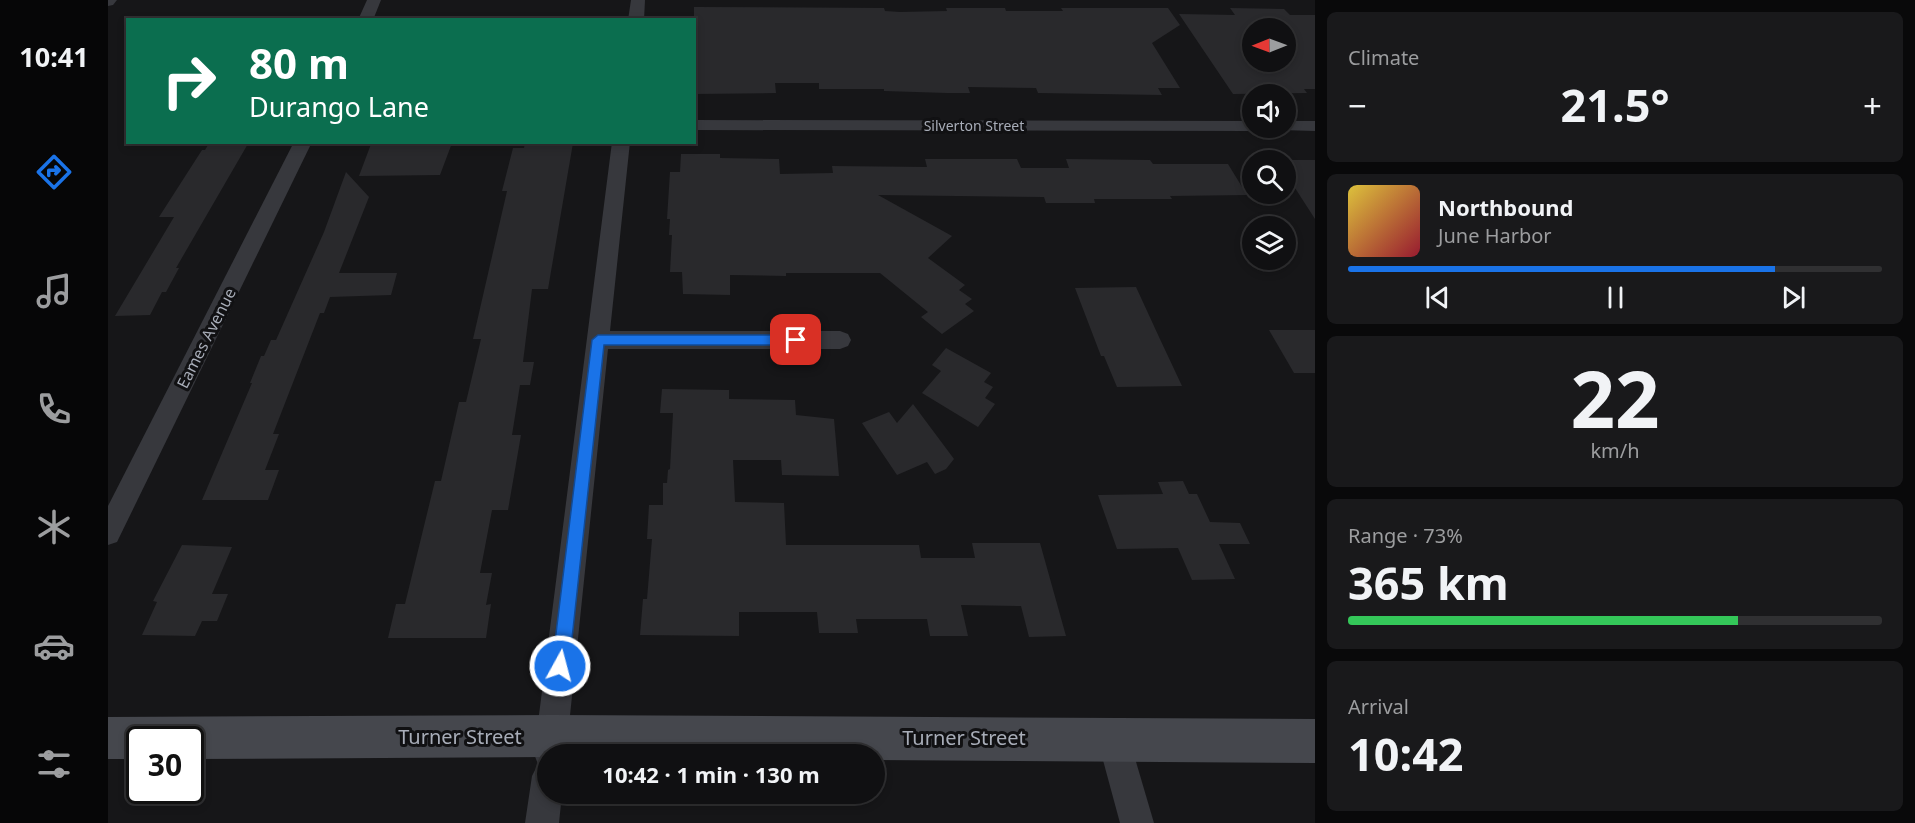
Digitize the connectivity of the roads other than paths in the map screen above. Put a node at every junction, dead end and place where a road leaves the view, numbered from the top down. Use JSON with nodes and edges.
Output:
{"nodes":[{"id":1,"x":374,"y":0,"type":"edge"},
{"id":2,"x":638,"y":0,"type":"edge"},
{"id":3,"x":366,"y":18,"type":"edge"},
{"id":4,"x":636,"y":18,"type":"edge"},
{"id":5,"x":696,"y":125,"type":"edge"},
{"id":6,"x":1242,"y":126,"type":"edge"},
{"id":7,"x":1296,"y":126,"type":"edge"},
{"id":8,"x":1315,"y":126,"type":"edge"},
{"id":9,"x":302,"y":144,"type":"edge"},
{"id":10,"x":621,"y":144,"type":"edge"},
{"id":11,"x":598,"y":340,"type":"junction"},
{"id":12,"x":840,"y":340,"type":"dead end"},
{"id":13,"x":108,"y":533,"type":"edge"},
{"id":14,"x":108,"y":738,"type":"edge"},
{"id":15,"x":1113,"y":738,"type":"junction"},
{"id":16,"x":1315,"y":741,"type":"edge"},
{"id":17,"x":551,"y":744,"type":"edge"},
{"id":18,"x":631,"y":744,"type":"edge"},
{"id":19,"x":537,"y":745,"type":"edge"},
{"id":20,"x":544,"y":804,"type":"edge"},
{"id":21,"x":542,"y":823,"type":"edge"},
{"id":22,"x":1137,"y":823,"type":"edge"}],
"edges":[{"from":1,"to":3,"type":"street"},
{"from":2,"to":4,"type":"street"},
{"from":5,"to":6,"type":"street","name":"Silverton Street"},
{"from":7,"to":8,"type":"street"},
{"from":9,"to":13,"type":"street","name":"Eames Avenue"},
{"from":10,"to":11,"type":"street"},
{"from":11,"to":12,"type":"street"},
{"from":11,"to":17,"type":"street"},
{"from":14,"to":19,"type":"street","name":"Turner Street"},
{"from":15,"to":16,"type":"street","name":"Turner Street"},
{"from":15,"to":18,"type":"street","name":"Turner Street"},
{"from":15,"to":22,"type":"street"},
{"from":20,"to":21,"type":"street"}]}
